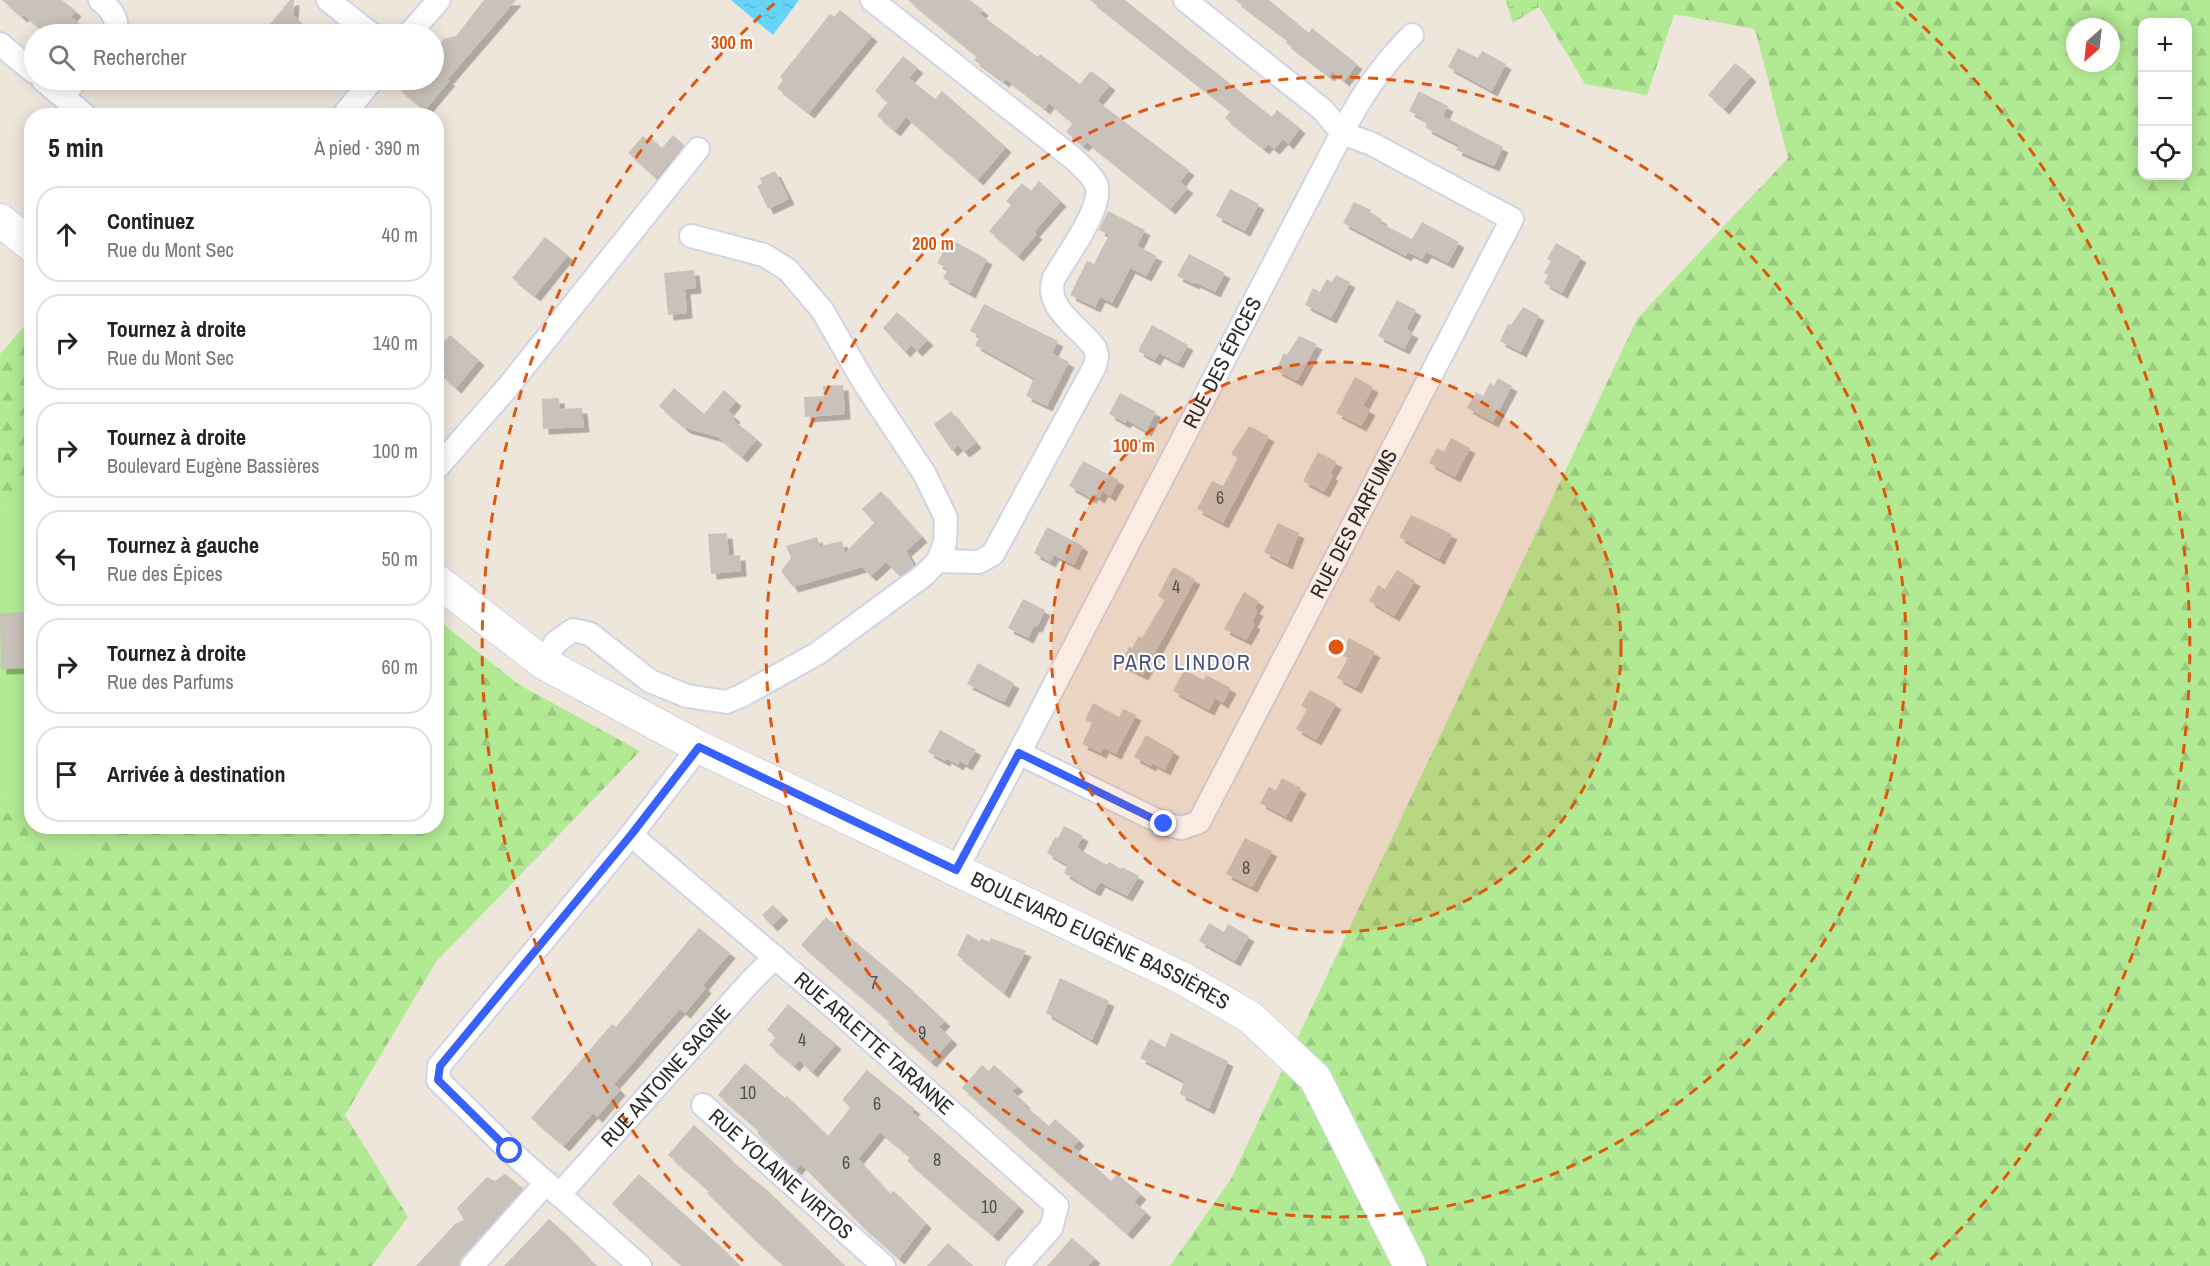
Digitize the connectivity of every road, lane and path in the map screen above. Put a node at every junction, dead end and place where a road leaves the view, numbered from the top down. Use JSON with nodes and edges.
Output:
{"nodes":[{"id":1,"x":100,"y":0,"type":"edge"},
{"id":2,"x":328,"y":0,"type":"edge"},
{"id":3,"x":439,"y":0,"type":"edge"},
{"id":4,"x":872,"y":0,"type":"edge"},
{"id":5,"x":1185,"y":0,"type":"edge"},
{"id":6,"x":116,"y":24,"type":"edge"},
{"id":7,"x":359,"y":24,"type":"edge"},
{"id":8,"x":418,"y":24,"type":"edge"},
{"id":9,"x":1412,"y":35,"type":"dead end"},
{"id":10,"x":0,"y":44,"type":"edge"},
{"id":11,"x":24,"y":64,"type":"edge"},
{"id":12,"x":71,"y":90,"type":"edge"},
{"id":13,"x":364,"y":90,"type":"edge"},
{"id":14,"x":81,"y":108,"type":"edge"},
{"id":15,"x":349,"y":108,"type":"edge"},
{"id":16,"x":1342,"y":133,"type":"junction"},
{"id":17,"x":698,"y":149,"type":"dead end"},
{"id":18,"x":0,"y":220,"type":"edge"},
{"id":19,"x":691,"y":236,"type":"dead end"},
{"id":20,"x":24,"y":240,"type":"edge"},
{"id":21,"x":444,"y":460,"type":"edge"},
{"id":22,"x":938,"y":561,"type":"junction"},
{"id":23,"x":444,"y":586,"type":"edge"},
{"id":24,"x":544,"y":664,"type":"junction"},
{"id":25,"x":699,"y":747,"type":"junction"},
{"id":26,"x":1019,"y":753,"type":"junction"},
{"id":27,"x":631,"y":835,"type":"junction"},
{"id":28,"x":956,"y":870,"type":"junction"},
{"id":29,"x":775,"y":957,"type":"junction"},
{"id":30,"x":703,"y":1105,"type":"dead end"},
{"id":31,"x":553,"y":1189,"type":"junction"},
{"id":32,"x":472,"y":1266,"type":"edge"},
{"id":33,"x":640,"y":1266,"type":"edge"},
{"id":34,"x":884,"y":1266,"type":"edge"},
{"id":35,"x":1017,"y":1266,"type":"edge"},
{"id":36,"x":1410,"y":1266,"type":"edge"}],
"edges":[{"from":1,"to":6,"type":"street"},
{"from":2,"to":7,"type":"street"},
{"from":3,"to":8,"type":"street"},
{"from":4,"to":22,"type":"street"},
{"from":5,"to":16,"type":"street"},
{"from":9,"to":16,"type":"street","name":"RUE DES ÉPICES"},
{"from":10,"to":11,"type":"street"},
{"from":12,"to":14,"type":"street"},
{"from":13,"to":15,"type":"street"},
{"from":16,"to":26,"type":"street","name":"RUE DES ÉPICES"},
{"from":16,"to":26,"type":"street","name":"RUE DES PARFUMS"},
{"from":17,"to":21,"type":"street"},
{"from":18,"to":20,"type":"street"},
{"from":19,"to":22,"type":"street"},
{"from":22,"to":24,"type":"street"},
{"from":23,"to":24,"type":"street","name":"BOULEVARD EUGÈNE BASSIÈRES"},
{"from":24,"to":25,"type":"street","name":"BOULEVARD EUGÈNE BASSIÈRES"},
{"from":25,"to":27,"type":"street"},
{"from":25,"to":28,"type":"street","name":"BOULEVARD EUGÈNE BASSIÈRES"},
{"from":26,"to":28,"type":"street","name":"RUE DES ÉPICES"},
{"from":27,"to":29,"type":"street","name":"RUE ARLETTE TARANNE"},
{"from":27,"to":31,"type":"street"},
{"from":28,"to":36,"type":"street","name":"BOULEVARD EUGÈNE BASSIÈRES"},
{"from":29,"to":31,"type":"street","name":"RUE ANTOINE SAGNE"},
{"from":29,"to":35,"type":"street","name":"RUE ARLETTE TARANNE"},
{"from":30,"to":34,"type":"street","name":"RUE YOLAINE VIRTOS"},
{"from":31,"to":32,"type":"street","name":"RUE ANTOINE SAGNE"},
{"from":31,"to":33,"type":"street"}]}
